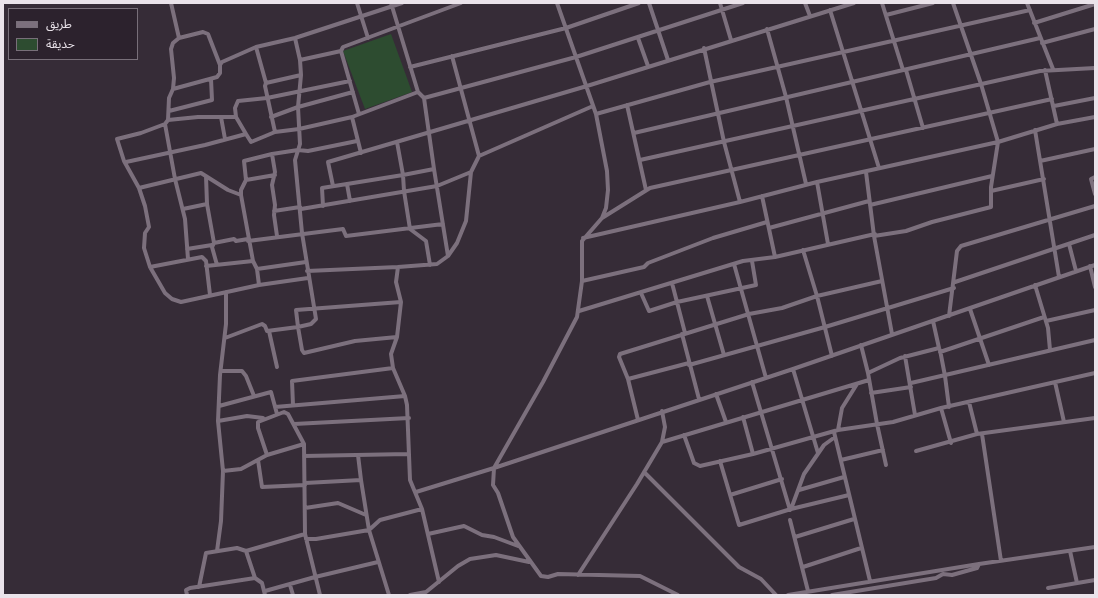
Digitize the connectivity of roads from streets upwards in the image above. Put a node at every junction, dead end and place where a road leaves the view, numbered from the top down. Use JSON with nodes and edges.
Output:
{"nodes":[{"id":1,"x":171,"y":3,"type":"edge"},
{"id":2,"x":357,"y":3,"type":"edge"},
{"id":3,"x":402,"y":3,"type":"edge"},
{"id":4,"x":461,"y":3,"type":"edge"},
{"id":5,"x":557,"y":3,"type":"edge"},
{"id":6,"x":638,"y":3,"type":"edge"},
{"id":7,"x":649,"y":3,"type":"edge"},
{"id":8,"x":720,"y":3,"type":"edge"},
{"id":9,"x":743,"y":3,"type":"edge"},
{"id":10,"x":805,"y":3,"type":"edge"},
{"id":11,"x":854,"y":3,"type":"edge"},
{"id":12,"x":882,"y":3,"type":"edge"},
{"id":13,"x":933,"y":3,"type":"edge"},
{"id":14,"x":953,"y":3,"type":"edge"},
{"id":15,"x":1027,"y":3,"type":"edge"},
{"id":16,"x":1095,"y":4,"type":"edge"},
{"id":17,"x":391,"y":5,"type":"edge"},
{"id":18,"x":722,"y":10,"type":"junction"},
{"id":19,"x":830,"y":10,"type":"junction"},
{"id":20,"x":1030,"y":10,"type":"junction"},
{"id":21,"x":886,"y":15,"type":"junction"},
{"id":22,"x":810,"y":16,"type":"junction"},
{"id":23,"x":360,"y":17,"type":"junction"},
{"id":24,"x":1034,"y":23,"type":"junction"},
{"id":25,"x":962,"y":26,"type":"junction"},
{"id":26,"x":398,"y":27,"type":"junction"},
{"id":27,"x":566,"y":28,"type":"junction"},
{"id":28,"x":766,"y":29,"type":"junction"},
{"id":29,"x":1095,"y":29,"type":"edge"},
{"id":30,"x":658,"y":31,"type":"junction"},
{"id":31,"x":179,"y":38,"type":"junction"},
{"id":32,"x":295,"y":38,"type":"junction"},
{"id":33,"x":368,"y":38,"type":"junction"},
{"id":34,"x":638,"y":38,"type":"junction"},
{"id":35,"x":1040,"y":38,"type":"junction"},
{"id":36,"x":731,"y":40,"type":"junction"},
{"id":37,"x":895,"y":42,"type":"junction"},
{"id":38,"x":1042,"y":43,"type":"junction"},
{"id":39,"x":256,"y":47,"type":"junction"},
{"id":40,"x":704,"y":48,"type":"junction"},
{"id":41,"x":341,"y":51,"type":"junction"},
{"id":42,"x":842,"y":54,"type":"junction"},
{"id":43,"x":972,"y":55,"type":"junction"},
{"id":44,"x":452,"y":56,"type":"junction"},
{"id":45,"x":576,"y":57,"type":"junction"},
{"id":46,"x":300,"y":60,"type":"junction"},
{"id":47,"x":668,"y":60,"type":"junction"},
{"id":48,"x":220,"y":65,"type":"junction"},
{"id":49,"x":648,"y":66,"type":"junction"},
{"id":50,"x":410,"y":67,"type":"junction"},
{"id":51,"x":777,"y":68,"type":"junction"},
{"id":52,"x":1095,"y":68,"type":"edge"},
{"id":53,"x":1053,"y":69,"type":"junction"},
{"id":54,"x":905,"y":70,"type":"junction"},
{"id":55,"x":1045,"y":70,"type":"junction"},
{"id":56,"x":301,"y":75,"type":"junction"},
{"id":57,"x":211,"y":79,"type":"junction"},
{"id":58,"x":350,"y":81,"type":"junction"},
{"id":59,"x":710,"y":82,"type":"junction"},
{"id":60,"x":266,"y":83,"type":"junction"},
{"id":61,"x":852,"y":83,"type":"junction"},
{"id":62,"x":981,"y":84,"type":"junction"},
{"id":63,"x":587,"y":86,"type":"junction"},
{"id":64,"x":173,"y":89,"type":"junction"},
{"id":65,"x":461,"y":89,"type":"junction"},
{"id":66,"x":300,"y":92,"type":"junction"},
{"id":67,"x":353,"y":92,"type":"junction"},
{"id":68,"x":418,"y":92,"type":"junction"},
{"id":69,"x":786,"y":97,"type":"junction"},
{"id":70,"x":267,"y":98,"type":"junction"},
{"id":71,"x":424,"y":98,"type":"junction"},
{"id":72,"x":1095,"y":98,"type":"edge"},
{"id":73,"x":915,"y":99,"type":"junction"},
{"id":74,"x":1052,"y":99,"type":"junction"},
{"id":75,"x":627,"y":105,"type":"junction"},
{"id":76,"x":593,"y":106,"type":"junction"},
{"id":77,"x":1054,"y":106,"type":"junction"},
{"id":78,"x":298,"y":107,"type":"junction"},
{"id":79,"x":169,"y":111,"type":"junction"},
{"id":80,"x":717,"y":112,"type":"junction"},
{"id":81,"x":861,"y":112,"type":"junction"},
{"id":82,"x":990,"y":113,"type":"junction"},
{"id":83,"x":358,"y":114,"type":"junction"},
{"id":84,"x":596,"y":114,"type":"junction"},
{"id":85,"x":221,"y":117,"type":"junction"},
{"id":86,"x":236,"y":117,"type":"junction"},
{"id":87,"x":271,"y":117,"type":"junction"},
{"id":88,"x":352,"y":117,"type":"junction"},
{"id":89,"x":1095,"y":117,"type":"edge"},
{"id":90,"x":469,"y":121,"type":"junction"},
{"id":91,"x":167,"y":122,"type":"junction"},
{"id":92,"x":1058,"y":124,"type":"junction"},
{"id":93,"x":793,"y":127,"type":"junction"},
{"id":94,"x":923,"y":128,"type":"junction"},
{"id":95,"x":299,"y":129,"type":"junction"},
{"id":96,"x":1035,"y":130,"type":"junction"},
{"id":97,"x":275,"y":132,"type":"junction"},
{"id":98,"x":428,"y":132,"type":"junction"},
{"id":99,"x":634,"y":133,"type":"junction"},
{"id":100,"x":246,"y":134,"type":"junction"},
{"id":101,"x":226,"y":139,"type":"junction"},
{"id":102,"x":870,"y":139,"type":"junction"},
{"id":103,"x":358,"y":140,"type":"junction"},
{"id":104,"x":397,"y":142,"type":"junction"},
{"id":105,"x":724,"y":142,"type":"junction"},
{"id":106,"x":998,"y":142,"type":"junction"},
{"id":107,"x":1095,"y":149,"type":"edge"},
{"id":108,"x":298,"y":150,"type":"junction"},
{"id":109,"x":170,"y":152,"type":"junction"},
{"id":110,"x":361,"y":153,"type":"junction"},
{"id":111,"x":272,"y":154,"type":"junction"},
{"id":112,"x":479,"y":156,"type":"junction"},
{"id":113,"x":800,"y":156,"type":"junction"},
{"id":114,"x":640,"y":160,"type":"junction"},
{"id":115,"x":1040,"y":161,"type":"junction"},
{"id":116,"x":126,"y":162,"type":"junction"},
{"id":117,"x":879,"y":168,"type":"junction"},
{"id":118,"x":434,"y":169,"type":"junction"},
{"id":119,"x":732,"y":171,"type":"junction"},
{"id":120,"x":471,"y":172,"type":"junction"},
{"id":121,"x":866,"y":172,"type":"junction"},
{"id":122,"x":403,"y":174,"type":"junction"},
{"id":123,"x":275,"y":175,"type":"junction"},
{"id":124,"x":206,"y":176,"type":"junction"},
{"id":125,"x":992,"y":176,"type":"junction"},
{"id":126,"x":1095,"y":177,"type":"edge"},
{"id":127,"x":175,"y":179,"type":"junction"},
{"id":128,"x":1044,"y":179,"type":"junction"},
{"id":129,"x":246,"y":180,"type":"junction"},
{"id":130,"x":817,"y":182,"type":"junction"},
{"id":131,"x":347,"y":184,"type":"junction"},
{"id":132,"x":806,"y":184,"type":"junction"},
{"id":133,"x":334,"y":186,"type":"junction"},
{"id":134,"x":437,"y":186,"type":"junction"},
{"id":135,"x":139,"y":188,"type":"junction"},
{"id":136,"x":646,"y":190,"type":"junction"},
{"id":137,"x":404,"y":191,"type":"junction"},
{"id":138,"x":991,"y":191,"type":"junction"},
{"id":139,"x":1095,"y":194,"type":"edge"},
{"id":140,"x":241,"y":195,"type":"junction"},
{"id":141,"x":762,"y":196,"type":"junction"},
{"id":142,"x":350,"y":201,"type":"junction"},
{"id":143,"x":740,"y":202,"type":"junction"},
{"id":144,"x":870,"y":203,"type":"junction"},
{"id":145,"x":207,"y":204,"type":"junction"},
{"id":146,"x":323,"y":206,"type":"junction"},
{"id":147,"x":1095,"y":206,"type":"edge"},
{"id":148,"x":300,"y":208,"type":"junction"},
{"id":149,"x":183,"y":209,"type":"junction"},
{"id":150,"x":274,"y":211,"type":"junction"},
{"id":151,"x":823,"y":214,"type":"junction"},
{"id":152,"x":602,"y":218,"type":"junction"},
{"id":153,"x":1049,"y":219,"type":"junction"},
{"id":154,"x":768,"y":222,"type":"junction"},
{"id":155,"x":443,"y":224,"type":"junction"},
{"id":156,"x":769,"y":228,"type":"junction"},
{"id":157,"x":410,"y":229,"type":"junction"},
{"id":158,"x":302,"y":233,"type":"junction"},
{"id":159,"x":875,"y":235,"type":"junction"},
{"id":160,"x":1095,"y":235,"type":"edge"},
{"id":161,"x":277,"y":236,"type":"junction"},
{"id":162,"x":583,"y":238,"type":"junction"},
{"id":163,"x":248,"y":240,"type":"junction"},
{"id":164,"x":213,"y":244,"type":"junction"},
{"id":165,"x":828,"y":244,"type":"junction"},
{"id":166,"x":1069,"y":244,"type":"junction"},
{"id":167,"x":1054,"y":248,"type":"junction"},
{"id":168,"x":187,"y":249,"type":"junction"},
{"id":169,"x":803,"y":250,"type":"junction"},
{"id":170,"x":448,"y":256,"type":"junction"},
{"id":171,"x":775,"y":257,"type":"junction"},
{"id":172,"x":188,"y":259,"type":"junction"},
{"id":173,"x":253,"y":261,"type":"junction"},
{"id":174,"x":752,"y":261,"type":"junction"},
{"id":175,"x":306,"y":262,"type":"junction"},
{"id":176,"x":734,"y":264,"type":"junction"},
{"id":177,"x":217,"y":265,"type":"junction"},
{"id":178,"x":430,"y":265,"type":"junction"},
{"id":179,"x":1093,"y":265,"type":"edge"},
{"id":180,"x":206,"y":266,"type":"junction"},
{"id":181,"x":150,"y":267,"type":"junction"},
{"id":182,"x":398,"y":267,"type":"junction"},
{"id":183,"x":257,"y":269,"type":"junction"},
{"id":184,"x":307,"y":271,"type":"junction"},
{"id":185,"x":1076,"y":271,"type":"junction"},
{"id":186,"x":1059,"y":277,"type":"junction"},
{"id":187,"x":308,"y":278,"type":"junction"},
{"id":188,"x":582,"y":281,"type":"junction"},
{"id":189,"x":882,"y":281,"type":"junction"},
{"id":190,"x":955,"y":282,"type":"junction"},
{"id":191,"x":672,"y":283,"type":"junction"},
{"id":192,"x":259,"y":285,"type":"junction"},
{"id":193,"x":1036,"y":285,"type":"junction"},
{"id":194,"x":1095,"y":287,"type":"edge"},
{"id":195,"x":954,"y":288,"type":"junction"},
{"id":196,"x":741,"y":289,"type":"junction"},
{"id":197,"x":226,"y":292,"type":"junction"},
{"id":198,"x":641,"y":293,"type":"junction"},
{"id":199,"x":210,"y":295,"type":"junction"},
{"id":200,"x":708,"y":296,"type":"junction"},
{"id":201,"x":817,"y":296,"type":"junction"},
{"id":202,"x":401,"y":302,"type":"junction"},
{"id":203,"x":677,"y":302,"type":"junction"},
{"id":204,"x":315,"y":308,"type":"junction"},
{"id":205,"x":886,"y":308,"type":"junction"},
{"id":206,"x":970,"y":309,"type":"junction"},
{"id":207,"x":1095,"y":310,"type":"edge"},
{"id":208,"x":579,"y":311,"type":"junction"},
{"id":209,"x":749,"y":314,"type":"junction"},
{"id":210,"x":949,"y":316,"type":"junction"},
{"id":211,"x":1045,"y":319,"type":"junction"},
{"id":212,"x":933,"y":321,"type":"junction"},
{"id":213,"x":715,"y":324,"type":"junction"},
{"id":214,"x":298,"y":327,"type":"junction"},
{"id":215,"x":825,"y":327,"type":"junction"},
{"id":216,"x":269,"y":331,"type":"junction"},
{"id":217,"x":683,"y":334,"type":"junction"},
{"id":218,"x":892,"y":334,"type":"junction"},
{"id":219,"x":397,"y":337,"type":"junction"},
{"id":220,"x":225,"y":338,"type":"junction"},
{"id":221,"x":981,"y":339,"type":"junction"},
{"id":222,"x":1095,"y":340,"type":"edge"},
{"id":223,"x":758,"y":345,"type":"junction"},
{"id":224,"x":861,"y":345,"type":"junction"},
{"id":225,"x":940,"y":350,"type":"junction"},
{"id":226,"x":1050,"y":350,"type":"junction"},
{"id":227,"x":724,"y":355,"type":"junction"},
{"id":228,"x":832,"y":356,"type":"junction"},
{"id":229,"x":905,"y":356,"type":"junction"},
{"id":230,"x":689,"y":364,"type":"junction"},
{"id":231,"x":989,"y":365,"type":"junction"},
{"id":232,"x":277,"y":367,"type":"dead end"},
{"id":233,"x":393,"y":368,"type":"junction"},
{"id":234,"x":793,"y":369,"type":"junction"},
{"id":235,"x":221,"y":371,"type":"junction"},
{"id":236,"x":868,"y":373,"type":"junction"},
{"id":237,"x":1095,"y":373,"type":"edge"},
{"id":238,"x":945,"y":376,"type":"junction"},
{"id":239,"x":766,"y":378,"type":"junction"},
{"id":240,"x":628,"y":379,"type":"junction"},
{"id":241,"x":869,"y":380,"type":"junction"},
{"id":242,"x":752,"y":382,"type":"junction"},
{"id":243,"x":1056,"y":382,"type":"junction"},
{"id":244,"x":857,"y":384,"type":"junction"},
{"id":245,"x":911,"y":385,"type":"junction"},
{"id":246,"x":871,"y":393,"type":"junction"},
{"id":247,"x":716,"y":394,"type":"junction"},
{"id":248,"x":254,"y":396,"type":"junction"},
{"id":249,"x":405,"y":396,"type":"junction"},
{"id":250,"x":699,"y":399,"type":"junction"},
{"id":251,"x":802,"y":399,"type":"junction"},
{"id":252,"x":969,"y":402,"type":"junction"},
{"id":253,"x":293,"y":405,"type":"junction"},
{"id":254,"x":218,"y":406,"type":"junction"},
{"id":255,"x":275,"y":407,"type":"junction"},
{"id":256,"x":949,"y":407,"type":"junction"},
{"id":257,"x":941,"y":408,"type":"junction"},
{"id":258,"x":662,"y":411,"type":"junction"},
{"id":259,"x":762,"y":411,"type":"junction"},
{"id":260,"x":277,"y":414,"type":"junction"},
{"id":261,"x":915,"y":415,"type":"junction"},
{"id":262,"x":743,"y":417,"type":"junction"},
{"id":263,"x":265,"y":418,"type":"junction"},
{"id":264,"x":409,"y":418,"type":"junction"},
{"id":265,"x":1095,"y":418,"type":"edge"},
{"id":266,"x":638,"y":420,"type":"junction"},
{"id":267,"x":218,"y":421,"type":"junction"},
{"id":268,"x":726,"y":422,"type":"junction"},
{"id":269,"x":1064,"y":422,"type":"junction"},
{"id":270,"x":294,"y":424,"type":"junction"},
{"id":271,"x":876,"y":424,"type":"junction"},
{"id":272,"x":836,"y":431,"type":"junction"},
{"id":273,"x":980,"y":434,"type":"junction"},
{"id":274,"x":684,"y":435,"type":"junction"},
{"id":275,"x":835,"y":437,"type":"junction"},
{"id":276,"x":813,"y":438,"type":"junction"},
{"id":277,"x":662,"y":442,"type":"junction"},
{"id":278,"x":950,"y":443,"type":"junction"},
{"id":279,"x":304,"y":444,"type":"junction"},
{"id":280,"x":772,"y":449,"type":"junction"},
{"id":281,"x":883,"y":450,"type":"junction"},
{"id":282,"x":916,"y":451,"type":"dead end"},
{"id":283,"x":818,"y":453,"type":"junction"},
{"id":284,"x":408,"y":454,"type":"junction"},
{"id":285,"x":753,"y":454,"type":"junction"},
{"id":286,"x":267,"y":455,"type":"junction"},
{"id":287,"x":358,"y":455,"type":"junction"},
{"id":288,"x":304,"y":456,"type":"junction"},
{"id":289,"x":258,"y":460,"type":"junction"},
{"id":290,"x":841,"y":460,"type":"junction"},
{"id":291,"x":720,"y":461,"type":"junction"},
{"id":292,"x":886,"y":465,"type":"dead end"},
{"id":293,"x":494,"y":468,"type":"junction"},
{"id":294,"x":223,"y":471,"type":"junction"},
{"id":295,"x":644,"y":472,"type":"junction"},
{"id":296,"x":844,"y":477,"type":"junction"},
{"id":297,"x":782,"y":479,"type":"junction"},
{"id":298,"x":361,"y":480,"type":"junction"},
{"id":299,"x":305,"y":484,"type":"junction"},
{"id":300,"x":799,"y":490,"type":"junction"},
{"id":301,"x":416,"y":492,"type":"junction"},
{"id":302,"x":730,"y":495,"type":"junction"},
{"id":303,"x":849,"y":495,"type":"junction"},
{"id":304,"x":305,"y":508,"type":"junction"},
{"id":305,"x":422,"y":509,"type":"junction"},
{"id":306,"x":791,"y":509,"type":"junction"},
{"id":307,"x":366,"y":515,"type":"junction"},
{"id":308,"x":854,"y":519,"type":"junction"},
{"id":309,"x":790,"y":520,"type":"dead end"},
{"id":310,"x":369,"y":530,"type":"junction"},
{"id":311,"x":428,"y":534,"type":"junction"},
{"id":312,"x":305,"y":536,"type":"junction"},
{"id":313,"x":794,"y":537,"type":"junction"},
{"id":314,"x":518,"y":546,"type":"junction"},
{"id":315,"x":1095,"y":547,"type":"edge"},
{"id":316,"x":862,"y":548,"type":"junction"},
{"id":317,"x":217,"y":551,"type":"junction"},
{"id":318,"x":246,"y":551,"type":"junction"},
{"id":319,"x":1070,"y":551,"type":"junction"},
{"id":320,"x":1001,"y":560,"type":"junction"},
{"id":321,"x":378,"y":562,"type":"junction"},
{"id":322,"x":530,"y":562,"type":"junction"},
{"id":323,"x":979,"y":564,"type":"junction"},
{"id":324,"x":803,"y":567,"type":"junction"},
{"id":325,"x":578,"y":575,"type":"junction"},
{"id":326,"x":315,"y":577,"type":"junction"},
{"id":327,"x":255,"y":578,"type":"junction"},
{"id":328,"x":1095,"y":580,"type":"edge"},
{"id":329,"x":870,"y":581,"type":"junction"},
{"id":330,"x":439,"y":582,"type":"junction"},
{"id":331,"x":1077,"y":583,"type":"junction"},
{"id":332,"x":290,"y":584,"type":"junction"},
{"id":333,"x":199,"y":587,"type":"junction"},
{"id":334,"x":1048,"y":588,"type":"dead end"},
{"id":335,"x":808,"y":591,"type":"junction"},
{"id":336,"x":265,"y":593,"type":"edge"},
{"id":337,"x":855,"y":593,"type":"edge"},
{"id":338,"x":186,"y":595,"type":"edge"},
{"id":339,"x":293,"y":595,"type":"edge"},
{"id":340,"x":320,"y":595,"type":"edge"},
{"id":341,"x":389,"y":595,"type":"edge"},
{"id":342,"x":410,"y":595,"type":"edge"},
{"id":343,"x":678,"y":595,"type":"edge"},
{"id":344,"x":776,"y":595,"type":"edge"},
{"id":345,"x":788,"y":595,"type":"edge"},
{"id":346,"x":832,"y":595,"type":"edge"}],
"edges":[{"from":1,"to":31,"type":"street"},
{"from":2,"to":23,"type":"street"},
{"from":3,"to":17,"type":"street"},
{"from":4,"to":26,"type":"street"},
{"from":5,"to":27,"type":"street"},
{"from":6,"to":27,"type":"street"},
{"from":7,"to":30,"type":"street"},
{"from":8,"to":18,"type":"street"},
{"from":9,"to":18,"type":"street"},
{"from":10,"to":22,"type":"street"},
{"from":11,"to":19,"type":"street"},
{"from":12,"to":21,"type":"street"},
{"from":13,"to":21,"type":"street"},
{"from":14,"to":25,"type":"street"},
{"from":15,"to":20,"type":"street"},
{"from":16,"to":24,"type":"street"},
{"from":17,"to":23,"type":"street"},
{"from":17,"to":26,"type":"street"},
{"from":18,"to":30,"type":"street"},
{"from":18,"to":36,"type":"street"},
{"from":19,"to":22,"type":"street"},
{"from":19,"to":42,"type":"street"},
{"from":20,"to":24,"type":"street"},
{"from":20,"to":25,"type":"street"},
{"from":21,"to":37,"type":"street"},
{"from":22,"to":28,"type":"street"},
{"from":23,"to":32,"type":"street"},
{"from":23,"to":33,"type":"street"},
{"from":24,"to":35,"type":"street"},
{"from":25,"to":37,"type":"street"},
{"from":25,"to":43,"type":"street"},
{"from":26,"to":33,"type":"street"},
{"from":26,"to":50,"type":"street"},
{"from":27,"to":44,"type":"street"},
{"from":27,"to":45,"type":"street"},
{"from":28,"to":36,"type":"street"},
{"from":28,"to":51,"type":"street"},
{"from":29,"to":38,"type":"street"},
{"from":30,"to":34,"type":"street"},
{"from":30,"to":47,"type":"street"},
{"from":31,"to":48,"type":"street"},
{"from":31,"to":64,"type":"street"},
{"from":32,"to":39,"type":"street"},
{"from":32,"to":46,"type":"street"},
{"from":33,"to":41,"type":"street"},
{"from":34,"to":45,"type":"street"},
{"from":34,"to":49,"type":"street"},
{"from":35,"to":38,"type":"street"},
{"from":35,"to":43,"type":"street"},
{"from":36,"to":40,"type":"street"},
{"from":37,"to":42,"type":"street"},
{"from":37,"to":54,"type":"street"},
{"from":38,"to":53,"type":"street"},
{"from":39,"to":48,"type":"street"},
{"from":39,"to":60,"type":"street"},
{"from":40,"to":47,"type":"street"},
{"from":40,"to":59,"type":"street"},
{"from":41,"to":46,"type":"street"},
{"from":41,"to":58,"type":"street"},
{"from":42,"to":51,"type":"street"},
{"from":42,"to":61,"type":"street"},
{"from":43,"to":54,"type":"street"},
{"from":43,"to":62,"type":"street"},
{"from":44,"to":50,"type":"street"},
{"from":44,"to":65,"type":"street"},
{"from":45,"to":63,"type":"street"},
{"from":45,"to":65,"type":"street"},
{"from":46,"to":56,"type":"street"},
{"from":47,"to":49,"type":"street"},
{"from":48,"to":57,"type":"street"},
{"from":49,"to":63,"type":"street"},
{"from":50,"to":68,"type":"street"},
{"from":51,"to":59,"type":"street"},
{"from":51,"to":69,"type":"street"},
{"from":52,"to":53,"type":"street"},
{"from":53,"to":55,"type":"street"},
{"from":54,"to":61,"type":"street"},
{"from":54,"to":73,"type":"street"},
{"from":55,"to":62,"type":"street"},
{"from":55,"to":74,"type":"street"},
{"from":56,"to":60,"type":"street"},
{"from":56,"to":66,"type":"street"},
{"from":57,"to":64,"type":"street"},
{"from":57,"to":79,"type":"street"},
{"from":58,"to":66,"type":"street"},
{"from":58,"to":67,"type":"street"},
{"from":59,"to":75,"type":"street"},
{"from":59,"to":80,"type":"street"},
{"from":60,"to":70,"type":"street"},
{"from":61,"to":69,"type":"street"},
{"from":61,"to":81,"type":"street"},
{"from":62,"to":73,"type":"street"},
{"from":62,"to":82,"type":"street"},
{"from":63,"to":76,"type":"street"},
{"from":63,"to":90,"type":"street"},
{"from":64,"to":79,"type":"street"},
{"from":65,"to":71,"type":"street"},
{"from":65,"to":90,"type":"street"},
{"from":66,"to":70,"type":"street"},
{"from":66,"to":78,"type":"street"},
{"from":67,"to":78,"type":"street"},
{"from":67,"to":83,"type":"street"},
{"from":68,"to":71,"type":"street"},
{"from":68,"to":83,"type":"street"},
{"from":69,"to":80,"type":"street"},
{"from":69,"to":93,"type":"street"},
{"from":70,"to":86,"type":"street"},
{"from":70,"to":87,"type":"street"},
{"from":71,"to":98,"type":"street"},
{"from":72,"to":77,"type":"street"},
{"from":73,"to":81,"type":"street"},
{"from":73,"to":94,"type":"street"},
{"from":74,"to":77,"type":"street"},
{"from":74,"to":82,"type":"street"},
{"from":75,"to":84,"type":"street"},
{"from":75,"to":99,"type":"street"},
{"from":76,"to":84,"type":"street"},
{"from":76,"to":112,"type":"street"},
{"from":77,"to":92,"type":"street"},
{"from":78,"to":87,"type":"street"},
{"from":78,"to":95,"type":"street"},
{"from":79,"to":91,"type":"street"},
{"from":80,"to":99,"type":"street"},
{"from":80,"to":105,"type":"street"},
{"from":81,"to":93,"type":"street"},
{"from":81,"to":102,"type":"street"},
{"from":82,"to":94,"type":"street"},
{"from":82,"to":106,"type":"street"},
{"from":83,"to":88,"type":"street"},
{"from":84,"to":152,"type":"street"},
{"from":85,"to":86,"type":"street"},
{"from":85,"to":91,"type":"street"},
{"from":85,"to":101,"type":"street"},
{"from":86,"to":100,"type":"street"},
{"from":87,"to":97,"type":"street"},
{"from":88,"to":95,"type":"street"},
{"from":88,"to":103,"type":"street"},
{"from":89,"to":92,"type":"street"},
{"from":90,"to":98,"type":"street"},
{"from":90,"to":112,"type":"street"},
{"from":91,"to":109,"type":"street"},
{"from":91,"to":116,"type":"street"},
{"from":92,"to":96,"type":"street"},
{"from":93,"to":105,"type":"street"},
{"from":93,"to":113,"type":"street"},
{"from":94,"to":102,"type":"street"},
{"from":95,"to":97,"type":"street"},
{"from":95,"to":108,"type":"street"},
{"from":96,"to":106,"type":"street"},
{"from":96,"to":115,"type":"street"},
{"from":97,"to":100,"type":"street"},
{"from":98,"to":104,"type":"street"},
{"from":98,"to":118,"type":"street"},
{"from":99,"to":114,"type":"street"},
{"from":100,"to":101,"type":"street"},
{"from":101,"to":109,"type":"street"},
{"from":102,"to":113,"type":"street"},
{"from":102,"to":117,"type":"street"},
{"from":103,"to":108,"type":"street"},
{"from":103,"to":110,"type":"street"},
{"from":104,"to":110,"type":"street"},
{"from":104,"to":122,"type":"street"},
{"from":105,"to":114,"type":"street"},
{"from":105,"to":119,"type":"street"},
{"from":106,"to":117,"type":"street"},
{"from":106,"to":125,"type":"street"},
{"from":107,"to":115,"type":"street"},
{"from":108,"to":111,"type":"street"},
{"from":108,"to":148,"type":"street"},
{"from":109,"to":116,"type":"street"},
{"from":109,"to":127,"type":"street"},
{"from":110,"to":133,"type":"street"},
{"from":111,"to":123,"type":"street"},
{"from":111,"to":129,"type":"street"},
{"from":112,"to":120,"type":"street"},
{"from":113,"to":119,"type":"street"},
{"from":113,"to":132,"type":"street"},
{"from":114,"to":136,"type":"street"},
{"from":115,"to":128,"type":"street"},
{"from":116,"to":135,"type":"street"},
{"from":117,"to":121,"type":"street"},
{"from":118,"to":122,"type":"street"},
{"from":118,"to":134,"type":"street"},
{"from":119,"to":136,"type":"street"},
{"from":119,"to":143,"type":"street"},
{"from":120,"to":134,"type":"street"},
{"from":120,"to":170,"type":"street"},
{"from":121,"to":130,"type":"street"},
{"from":121,"to":144,"type":"street"},
{"from":122,"to":131,"type":"street"},
{"from":122,"to":137,"type":"street"},
{"from":123,"to":129,"type":"street"},
{"from":123,"to":150,"type":"street"},
{"from":124,"to":127,"type":"street"},
{"from":124,"to":140,"type":"street"},
{"from":124,"to":145,"type":"street"},
{"from":125,"to":138,"type":"street"},
{"from":125,"to":144,"type":"street"},
{"from":126,"to":139,"type":"street"},
{"from":127,"to":135,"type":"street"},
{"from":127,"to":149,"type":"street"},
{"from":128,"to":138,"type":"street"},
{"from":128,"to":153,"type":"street"},
{"from":129,"to":140,"type":"street"},
{"from":130,"to":132,"type":"street"},
{"from":130,"to":151,"type":"street"},
{"from":131,"to":133,"type":"street"},
{"from":131,"to":142,"type":"street"},
{"from":132,"to":141,"type":"street"},
{"from":133,"to":146,"type":"street"},
{"from":134,"to":137,"type":"street"},
{"from":134,"to":155,"type":"street"},
{"from":135,"to":181,"type":"street"},
{"from":136,"to":152,"type":"street"},
{"from":137,"to":142,"type":"street"},
{"from":137,"to":157,"type":"street"},
{"from":138,"to":159,"type":"street"},
{"from":140,"to":163,"type":"street"},
{"from":141,"to":143,"type":"street"},
{"from":141,"to":154,"type":"street"},
{"from":142,"to":146,"type":"street"},
{"from":143,"to":162,"type":"street"},
{"from":144,"to":151,"type":"street"},
{"from":144,"to":159,"type":"street"},
{"from":145,"to":149,"type":"street"},
{"from":145,"to":164,"type":"street"},
{"from":146,"to":148,"type":"street"},
{"from":147,"to":153,"type":"street"},
{"from":148,"to":150,"type":"street"},
{"from":148,"to":158,"type":"street"},
{"from":149,"to":168,"type":"street"},
{"from":150,"to":161,"type":"street"},
{"from":151,"to":156,"type":"street"},
{"from":151,"to":165,"type":"street"},
{"from":152,"to":162,"type":"street"},
{"from":153,"to":167,"type":"street"},
{"from":153,"to":190,"type":"street"},
{"from":154,"to":156,"type":"street"},
{"from":154,"to":188,"type":"street"},
{"from":155,"to":157,"type":"street"},
{"from":155,"to":170,"type":"street"},
{"from":156,"to":171,"type":"street"},
{"from":157,"to":158,"type":"street"},
{"from":157,"to":178,"type":"street"},
{"from":158,"to":161,"type":"street"},
{"from":158,"to":175,"type":"street"},
{"from":159,"to":165,"type":"street"},
{"from":159,"to":189,"type":"street"},
{"from":160,"to":166,"type":"street"},
{"from":161,"to":163,"type":"street"},
{"from":162,"to":188,"type":"street"},
{"from":163,"to":164,"type":"street"},
{"from":163,"to":173,"type":"street"},
{"from":164,"to":168,"type":"street"},
{"from":164,"to":177,"type":"street"},
{"from":165,"to":169,"type":"street"},
{"from":166,"to":167,"type":"street"},
{"from":166,"to":185,"type":"street"},
{"from":167,"to":186,"type":"street"},
{"from":167,"to":190,"type":"street"},
{"from":168,"to":172,"type":"street"},
{"from":169,"to":171,"type":"street"},
{"from":169,"to":201,"type":"street"},
{"from":170,"to":178,"type":"street"},
{"from":171,"to":174,"type":"street"},
{"from":172,"to":180,"type":"street"},
{"from":172,"to":181,"type":"street"},
{"from":173,"to":177,"type":"street"},
{"from":173,"to":183,"type":"street"},
{"from":174,"to":176,"type":"street"},
{"from":174,"to":196,"type":"street"},
{"from":175,"to":183,"type":"street"},
{"from":175,"to":184,"type":"street"},
{"from":176,"to":191,"type":"street"},
{"from":176,"to":196,"type":"street"},
{"from":177,"to":180,"type":"street"},
{"from":178,"to":182,"type":"street"},
{"from":179,"to":185,"type":"street"},
{"from":179,"to":194,"type":"street"},
{"from":180,"to":199,"type":"street"},
{"from":181,"to":199,"type":"street"},
{"from":182,"to":184,"type":"street"},
{"from":182,"to":202,"type":"street"},
{"from":183,"to":192,"type":"street"},
{"from":184,"to":187,"type":"street"},
{"from":185,"to":186,"type":"street"},
{"from":186,"to":193,"type":"street"},
{"from":187,"to":192,"type":"street"},
{"from":187,"to":204,"type":"street"},
{"from":188,"to":208,"type":"street"},
{"from":189,"to":201,"type":"street"},
{"from":189,"to":205,"type":"street"},
{"from":190,"to":195,"type":"street"},
{"from":191,"to":198,"type":"street"},
{"from":191,"to":203,"type":"street"},
{"from":192,"to":197,"type":"street"},
{"from":193,"to":206,"type":"street"},
{"from":193,"to":211,"type":"street"},
{"from":195,"to":205,"type":"street"},
{"from":195,"to":210,"type":"street"},
{"from":196,"to":200,"type":"street"},
{"from":196,"to":209,"type":"street"},
{"from":197,"to":199,"type":"street"},
{"from":197,"to":220,"type":"street"},
{"from":198,"to":203,"type":"street"},
{"from":198,"to":208,"type":"street"},
{"from":200,"to":203,"type":"street"},
{"from":200,"to":213,"type":"street"},
{"from":201,"to":209,"type":"street"},
{"from":201,"to":215,"type":"street"},
{"from":202,"to":204,"type":"street"},
{"from":202,"to":219,"type":"street"},
{"from":203,"to":217,"type":"street"},
{"from":204,"to":214,"type":"street"},
{"from":204,"to":214,"type":"street"},
{"from":205,"to":215,"type":"street"},
{"from":205,"to":218,"type":"street"},
{"from":206,"to":210,"type":"street"},
{"from":206,"to":221,"type":"street"},
{"from":207,"to":211,"type":"street"},
{"from":208,"to":293,"type":"street"},
{"from":209,"to":213,"type":"street"},
{"from":209,"to":223,"type":"street"},
{"from":210,"to":212,"type":"street"},
{"from":211,"to":221,"type":"street"},
{"from":211,"to":226,"type":"street"},
{"from":212,"to":218,"type":"street"},
{"from":212,"to":225,"type":"street"},
{"from":213,"to":217,"type":"street"},
{"from":213,"to":227,"type":"street"},
{"from":214,"to":216,"type":"street"},
{"from":214,"to":219,"type":"street"},
{"from":215,"to":223,"type":"street"},
{"from":215,"to":228,"type":"street"},
{"from":216,"to":220,"type":"street"},
{"from":216,"to":232,"type":"street"},
{"from":217,"to":230,"type":"street"},
{"from":217,"to":240,"type":"street"},
{"from":218,"to":224,"type":"street"},
{"from":219,"to":233,"type":"street"},
{"from":220,"to":235,"type":"street"},
{"from":221,"to":225,"type":"street"},
{"from":221,"to":231,"type":"street"},
{"from":222,"to":226,"type":"street"},
{"from":223,"to":227,"type":"street"},
{"from":223,"to":239,"type":"street"},
{"from":224,"to":228,"type":"street"},
{"from":224,"to":236,"type":"street"},
{"from":225,"to":229,"type":"street"},
{"from":225,"to":238,"type":"street"},
{"from":226,"to":231,"type":"street"},
{"from":227,"to":230,"type":"street"},
{"from":228,"to":234,"type":"street"},
{"from":229,"to":236,"type":"street"},
{"from":229,"to":245,"type":"street"},
{"from":230,"to":240,"type":"street"},
{"from":230,"to":250,"type":"street"},
{"from":231,"to":238,"type":"street"},
{"from":233,"to":249,"type":"street"},
{"from":233,"to":253,"type":"street"},
{"from":234,"to":239,"type":"street"},
{"from":234,"to":251,"type":"street"},
{"from":235,"to":248,"type":"street"},
{"from":235,"to":254,"type":"street"},
{"from":236,"to":241,"type":"street"},
{"from":237,"to":243,"type":"street"},
{"from":238,"to":245,"type":"street"},
{"from":238,"to":256,"type":"street"},
{"from":239,"to":242,"type":"street"},
{"from":240,"to":266,"type":"street"},
{"from":241,"to":244,"type":"street"},
{"from":241,"to":246,"type":"street"},
{"from":242,"to":247,"type":"street"},
{"from":242,"to":259,"type":"street"},
{"from":243,"to":252,"type":"street"},
{"from":243,"to":269,"type":"street"},
{"from":244,"to":251,"type":"street"},
{"from":244,"to":272,"type":"street"},
{"from":245,"to":246,"type":"street"},
{"from":245,"to":261,"type":"street"},
{"from":246,"to":271,"type":"street"},
{"from":247,"to":250,"type":"street"},
{"from":247,"to":268,"type":"street"},
{"from":248,"to":254,"type":"street"},
{"from":248,"to":255,"type":"street"},
{"from":249,"to":253,"type":"street"},
{"from":249,"to":264,"type":"street"},
{"from":250,"to":258,"type":"street"},
{"from":251,"to":259,"type":"street"},
{"from":251,"to":276,"type":"street"},
{"from":252,"to":256,"type":"street"},
{"from":252,"to":273,"type":"street"},
{"from":253,"to":255,"type":"street"},
{"from":254,"to":267,"type":"street"},
{"from":255,"to":260,"type":"street"},
{"from":256,"to":257,"type":"street"},
{"from":257,"to":261,"type":"street"},
{"from":257,"to":278,"type":"street"},
{"from":258,"to":266,"type":"street"},
{"from":258,"to":277,"type":"street"},
{"from":259,"to":262,"type":"street"},
{"from":259,"to":280,"type":"street"},
{"from":260,"to":263,"type":"street"},
{"from":260,"to":270,"type":"street"},
{"from":261,"to":271,"type":"street"},
{"from":262,"to":268,"type":"street"},
{"from":262,"to":285,"type":"street"},
{"from":263,"to":267,"type":"street"},
{"from":263,"to":286,"type":"street"},
{"from":264,"to":270,"type":"street"},
{"from":264,"to":284,"type":"street"},
{"from":265,"to":269,"type":"street"},
{"from":266,"to":293,"type":"street"},
{"from":267,"to":294,"type":"street"},
{"from":268,"to":274,"type":"street"},
{"from":269,"to":273,"type":"street"},
{"from":270,"to":279,"type":"street"},
{"from":271,"to":272,"type":"street"},
{"from":271,"to":281,"type":"street"},
{"from":272,"to":275,"type":"street"},
{"from":272,"to":276,"type":"street"},
{"from":273,"to":278,"type":"street"},
{"from":273,"to":320,"type":"street"},
{"from":274,"to":277,"type":"street"},
{"from":274,"to":291,"type":"street"},
{"from":275,"to":283,"type":"street"},
{"from":275,"to":290,"type":"street"},
{"from":276,"to":280,"type":"street"},
{"from":276,"to":283,"type":"street"},
{"from":277,"to":295,"type":"street"},
{"from":278,"to":282,"type":"street"},
{"from":279,"to":286,"type":"street"},
{"from":279,"to":288,"type":"street"},
{"from":280,"to":285,"type":"street"},
{"from":280,"to":297,"type":"street"},
{"from":281,"to":290,"type":"street"},
{"from":281,"to":292,"type":"street"},
{"from":283,"to":300,"type":"street"},
{"from":284,"to":287,"type":"street"},
{"from":284,"to":301,"type":"street"},
{"from":285,"to":291,"type":"street"},
{"from":286,"to":289,"type":"street"},
{"from":287,"to":288,"type":"street"},
{"from":287,"to":298,"type":"street"},
{"from":288,"to":299,"type":"street"},
{"from":289,"to":294,"type":"street"},
{"from":289,"to":299,"type":"street"},
{"from":290,"to":296,"type":"street"},
{"from":291,"to":302,"type":"street"},
{"from":293,"to":301,"type":"street"},
{"from":293,"to":314,"type":"street"},
{"from":294,"to":317,"type":"street"},
{"from":295,"to":325,"type":"street"},
{"from":295,"to":344,"type":"street"},
{"from":296,"to":300,"type":"street"},
{"from":296,"to":303,"type":"street"},
{"from":297,"to":302,"type":"street"},
{"from":297,"to":306,"type":"street"},
{"from":298,"to":299,"type":"street"},
{"from":298,"to":307,"type":"street"},
{"from":299,"to":304,"type":"street"},
{"from":300,"to":306,"type":"street"},
{"from":301,"to":305,"type":"street"},
{"from":302,"to":306,"type":"street"},
{"from":303,"to":306,"type":"street"},
{"from":303,"to":308,"type":"street"},
{"from":304,"to":307,"type":"street"},
{"from":304,"to":312,"type":"street"},
{"from":305,"to":310,"type":"street"},
{"from":305,"to":311,"type":"street"},
{"from":307,"to":310,"type":"street"},
{"from":308,"to":313,"type":"street"},
{"from":308,"to":316,"type":"street"},
{"from":309,"to":313,"type":"street"},
{"from":310,"to":312,"type":"street"},
{"from":310,"to":321,"type":"street"},
{"from":311,"to":314,"type":"street"},
{"from":311,"to":330,"type":"street"},
{"from":312,"to":318,"type":"street"},
{"from":312,"to":326,"type":"street"},
{"from":313,"to":324,"type":"street"},
{"from":314,"to":322,"type":"street"},
{"from":315,"to":319,"type":"street"},
{"from":316,"to":324,"type":"street"},
{"from":316,"to":329,"type":"street"},
{"from":317,"to":318,"type":"street"},
{"from":317,"to":333,"type":"street"},
{"from":318,"to":327,"type":"street"},
{"from":319,"to":320,"type":"street"},
{"from":319,"to":331,"type":"street"},
{"from":320,"to":323,"type":"street"},
{"from":321,"to":326,"type":"street"},
{"from":321,"to":341,"type":"street"},
{"from":322,"to":325,"type":"street"},
{"from":322,"to":330,"type":"street"},
{"from":323,"to":329,"type":"street"},
{"from":323,"to":337,"type":"street"},
{"from":324,"to":335,"type":"street"},
{"from":325,"to":343,"type":"street"},
{"from":326,"to":332,"type":"street"},
{"from":326,"to":340,"type":"street"},
{"from":327,"to":333,"type":"street"},
{"from":327,"to":336,"type":"street"},
{"from":328,"to":331,"type":"street"},
{"from":329,"to":335,"type":"street"},
{"from":330,"to":342,"type":"street"},
{"from":331,"to":334,"type":"street"},
{"from":332,"to":336,"type":"street"},
{"from":332,"to":339,"type":"street"},
{"from":333,"to":338,"type":"street"},
{"from":335,"to":345,"type":"street"},
{"from":337,"to":346,"type":"street"}]}
